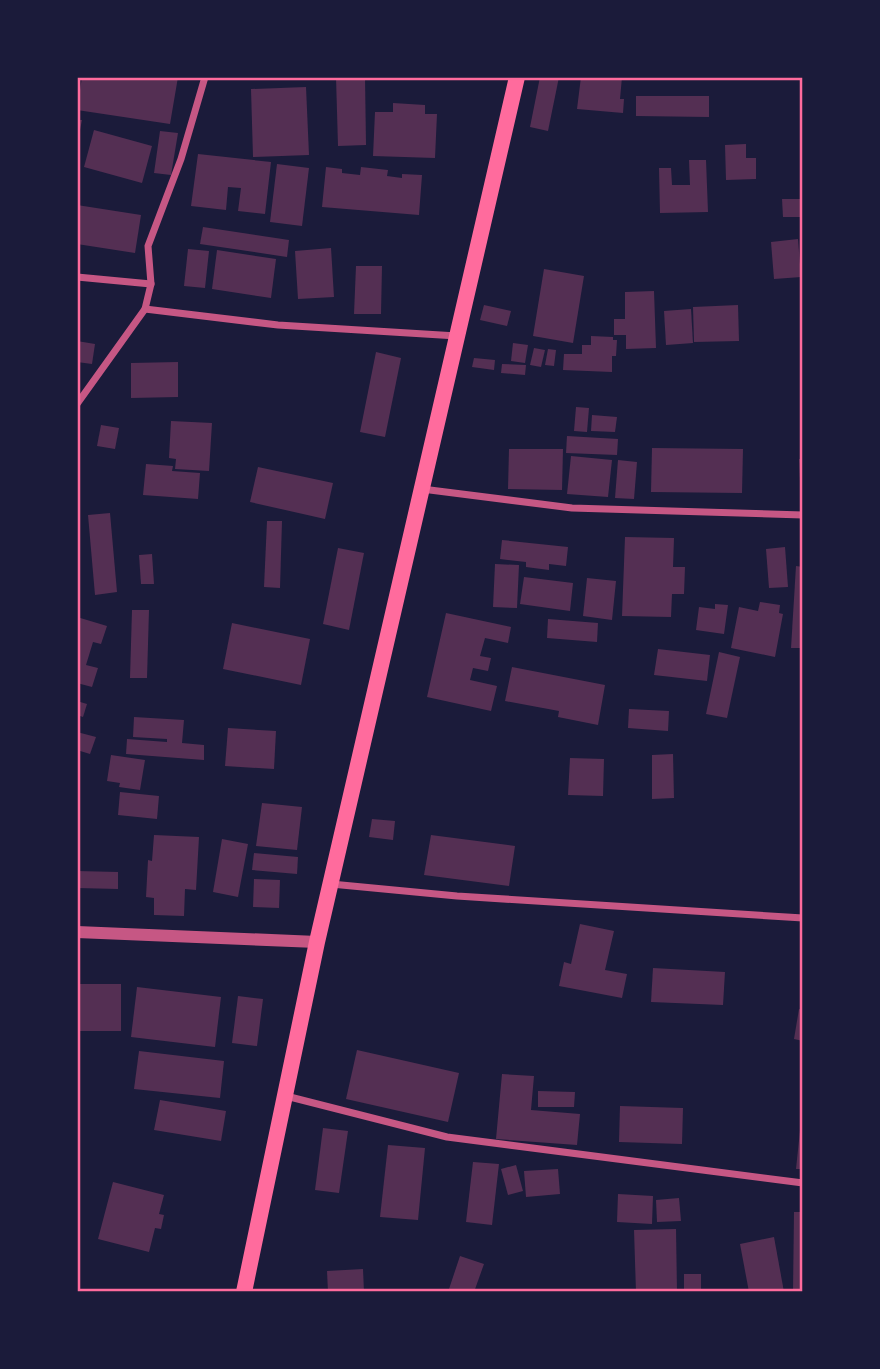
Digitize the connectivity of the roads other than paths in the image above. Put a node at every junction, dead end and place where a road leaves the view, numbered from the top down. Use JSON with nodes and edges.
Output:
{"nodes":[{"id":1,"x":205,"y":77,"type":"edge"},
{"id":2,"x":517,"y":77,"type":"edge"},
{"id":3,"x":77,"y":277,"type":"edge"},
{"id":4,"x":151,"y":284,"type":"junction"},
{"id":5,"x":145,"y":309,"type":"junction"},
{"id":6,"x":457,"y":335,"type":"junction"},
{"id":7,"x":77,"y":404,"type":"edge"},
{"id":8,"x":422,"y":489,"type":"junction"},
{"id":9,"x":803,"y":515,"type":"edge"},
{"id":10,"x":330,"y":883,"type":"junction"},
{"id":11,"x":803,"y":918,"type":"edge"},
{"id":12,"x":77,"y":932,"type":"edge"},
{"id":13,"x":317,"y":942,"type":"junction"},
{"id":14,"x":285,"y":1096,"type":"junction"},
{"id":15,"x":803,"y":1183,"type":"edge"},
{"id":16,"x":244,"y":1292,"type":"edge"}],
"edges":[{"from":1,"to":4,"type":"street"},
{"from":2,"to":6,"type":"main road"},
{"from":3,"to":4,"type":"street"},
{"from":4,"to":5,"type":"street"},
{"from":5,"to":6,"type":"street"},
{"from":5,"to":7,"type":"street"},
{"from":6,"to":8,"type":"main road"},
{"from":8,"to":9,"type":"street"},
{"from":8,"to":10,"type":"main road"},
{"from":10,"to":11,"type":"street"},
{"from":10,"to":13,"type":"main road"},
{"from":12,"to":13,"type":"street"},
{"from":13,"to":14,"type":"main road"},
{"from":14,"to":15,"type":"street"},
{"from":14,"to":16,"type":"main road"}]}
